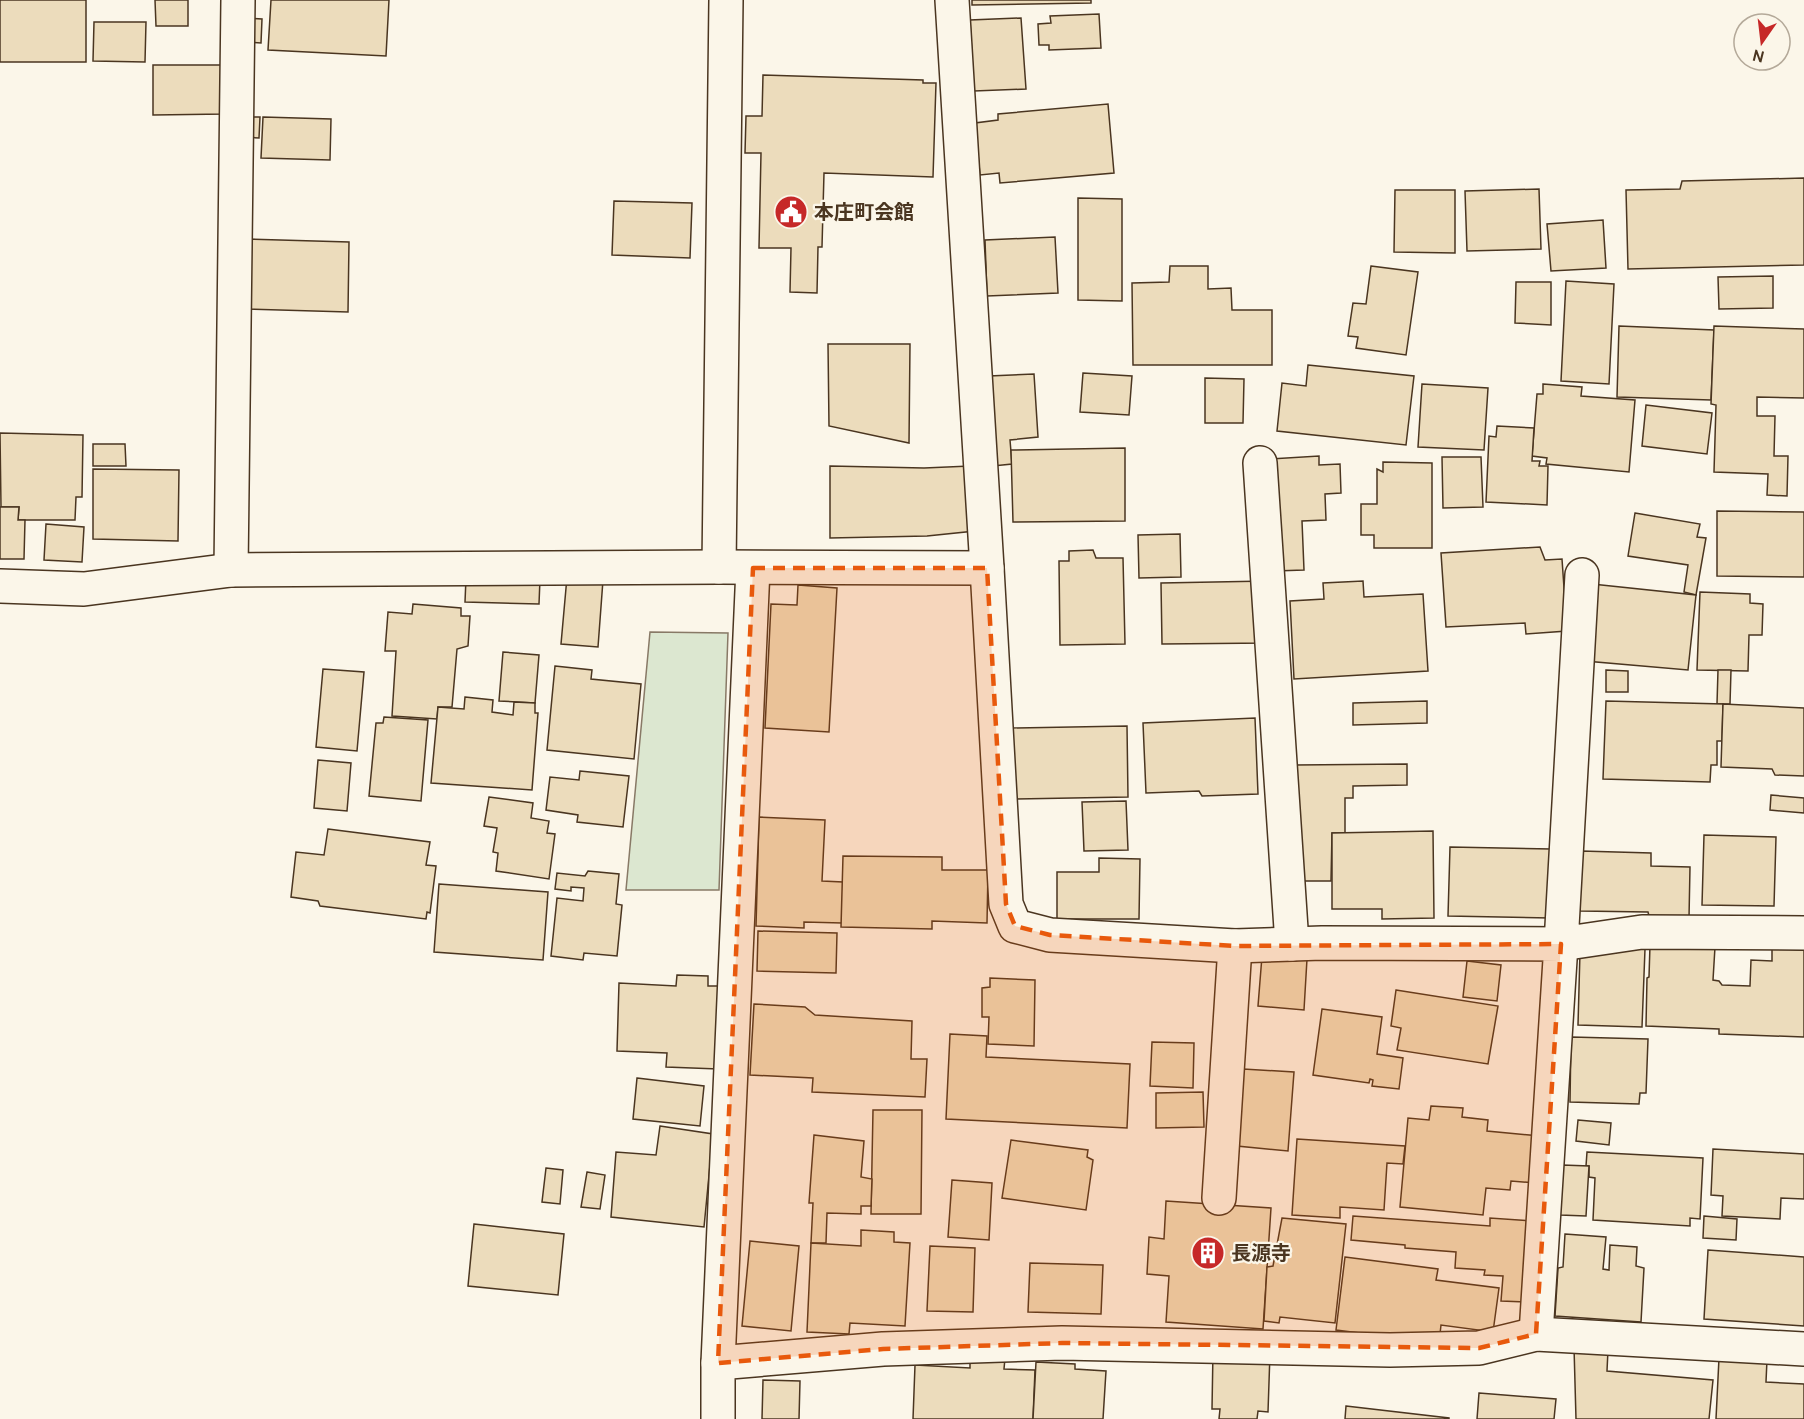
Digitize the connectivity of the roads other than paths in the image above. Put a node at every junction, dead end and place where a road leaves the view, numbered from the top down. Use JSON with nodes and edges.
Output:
{"nodes":[{"id":1,"x":238,"y":0,"type":"edge"},
{"id":2,"x":726,"y":0,"type":"edge"},
{"id":3,"x":952,"y":0,"type":"edge"},
{"id":4,"x":1260,"y":463,"type":"dead end"},
{"id":5,"x":719,"y":567,"type":"junction"},
{"id":6,"x":753,"y":568,"type":"junction"},
{"id":7,"x":987,"y":568,"type":"junction"},
{"id":8,"x":231,"y":570,"type":"junction"},
{"id":9,"x":1582,"y":575,"type":"dead end"},
{"id":10,"x":0,"y":586,"type":"edge"},
{"id":11,"x":1804,"y":933,"type":"edge"},
{"id":12,"x":1292,"y":944,"type":"junction"},
{"id":13,"x":1561,"y":944,"type":"junction"},
{"id":14,"x":1234,"y":946,"type":"junction"},
{"id":15,"x":1219,"y":1198,"type":"dead end"},
{"id":16,"x":1536,"y":1334,"type":"junction"},
{"id":17,"x":1804,"y":1348,"type":"edge"},
{"id":18,"x":718,"y":1363,"type":"junction"},
{"id":19,"x":718,"y":1419,"type":"edge"}],
"edges":[{"from":1,"to":8,"type":"street"},
{"from":2,"to":5,"type":"street"},
{"from":3,"to":7,"type":"street"},
{"from":4,"to":12,"type":"street"},
{"from":5,"to":6,"type":"street"},
{"from":5,"to":8,"type":"street"},
{"from":6,"to":7,"type":"street"},
{"from":6,"to":18,"type":"street"},
{"from":7,"to":14,"type":"street"},
{"from":8,"to":10,"type":"street"},
{"from":9,"to":13,"type":"street"},
{"from":11,"to":13,"type":"street"},
{"from":12,"to":13,"type":"street"},
{"from":12,"to":14,"type":"street"},
{"from":13,"to":16,"type":"street"},
{"from":14,"to":15,"type":"street"},
{"from":16,"to":17,"type":"street"},
{"from":16,"to":18,"type":"street"},
{"from":18,"to":19,"type":"street"}]}
